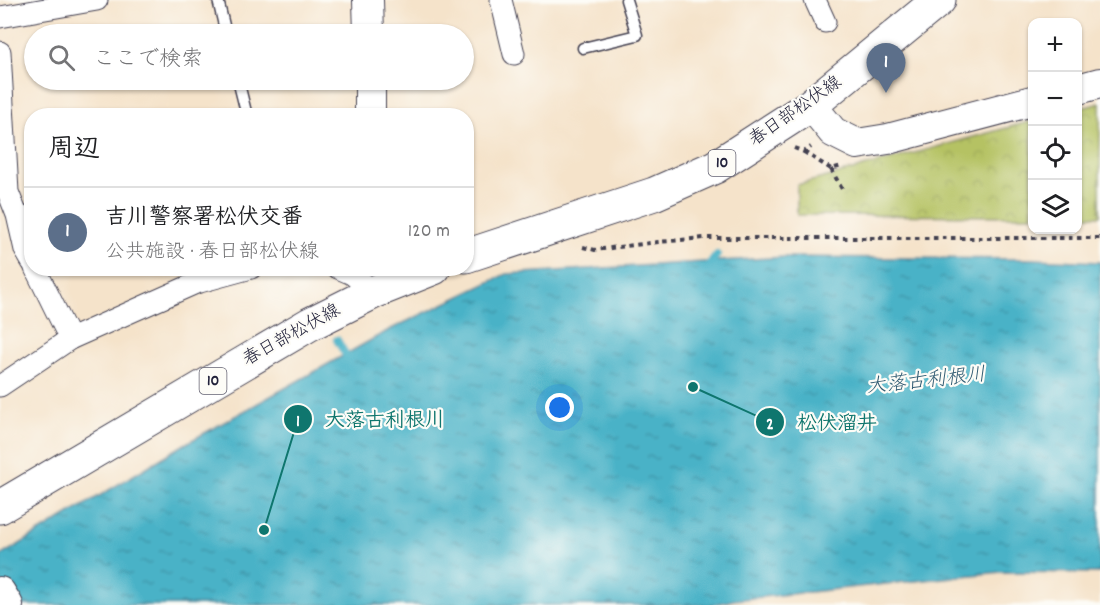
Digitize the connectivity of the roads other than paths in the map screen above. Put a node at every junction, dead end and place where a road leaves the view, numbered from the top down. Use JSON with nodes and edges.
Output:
{"nodes":[{"id":1,"x":97,"y":0,"type":"edge"},
{"id":2,"x":218,"y":0,"type":"edge"},
{"id":3,"x":368,"y":0,"type":"edge"},
{"id":4,"x":501,"y":0,"type":"edge"},
{"id":5,"x":626,"y":0,"type":"edge"},
{"id":6,"x":815,"y":0,"type":"edge"},
{"id":7,"x":939,"y":0,"type":"edge"},
{"id":8,"x":0,"y":17,"type":"edge"},
{"id":9,"x":825,"y":22,"type":"dead end"},
{"id":10,"x":224,"y":24,"type":"edge"},
{"id":11,"x":369,"y":24,"type":"edge"},
{"id":12,"x":583,"y":48,"type":"dead end"},
{"id":13,"x":0,"y":52,"type":"edge"},
{"id":14,"x":514,"y":54,"type":"dead end"},
{"id":15,"x":1100,"y":83,"type":"edge"},
{"id":16,"x":1082,"y":88,"type":"edge"},
{"id":17,"x":240,"y":90,"type":"edge"},
{"id":18,"x":369,"y":90,"type":"edge"},
{"id":19,"x":1028,"y":102,"type":"edge"},
{"id":20,"x":811,"y":105,"type":"junction"},
{"id":21,"x":245,"y":108,"type":"edge"},
{"id":22,"x":370,"y":108,"type":"edge"},
{"id":23,"x":24,"y":212,"type":"edge"},
{"id":24,"x":474,"y":253,"type":"edge"},
{"id":25,"x":39,"y":276,"type":"edge"},
{"id":26,"x":224,"y":276,"type":"edge"},
{"id":27,"x":359,"y":276,"type":"edge"},
{"id":28,"x":394,"y":276,"type":"edge"},
{"id":29,"x":374,"y":280,"type":"edge"},
{"id":30,"x":69,"y":339,"type":"junction"},
{"id":31,"x":0,"y":386,"type":"edge"},
{"id":32,"x":0,"y":507,"type":"edge"},
{"id":33,"x":0,"y":592,"type":"edge"},
{"id":34,"x":8,"y":605,"type":"edge"}],
"edges":[{"from":1,"to":8,"type":"street"},
{"from":2,"to":10,"type":"lane"},
{"from":3,"to":11,"type":"street"},
{"from":4,"to":14,"type":"street"},
{"from":5,"to":12,"type":"lane"},
{"from":6,"to":9,"type":"street"},
{"from":7,"to":20,"type":"main road","name":"春日部松伏線","number":"10"},
{"from":13,"to":23,"type":"street"},
{"from":15,"to":16,"type":"street"},
{"from":17,"to":21,"type":"lane"},
{"from":18,"to":22,"type":"street"},
{"from":19,"to":20,"type":"street"},
{"from":20,"to":24,"type":"main road","name":"春日部松伏線","number":"10"},
{"from":25,"to":30,"type":"street"},
{"from":26,"to":30,"type":"street"},
{"from":27,"to":29,"type":"street"},
{"from":28,"to":29,"type":"main road","name":"春日部松伏線","number":"10"},
{"from":29,"to":32,"type":"main road","name":"春日部松伏線","number":"10"},
{"from":30,"to":31,"type":"street"},
{"from":33,"to":34,"type":"street"}]}
